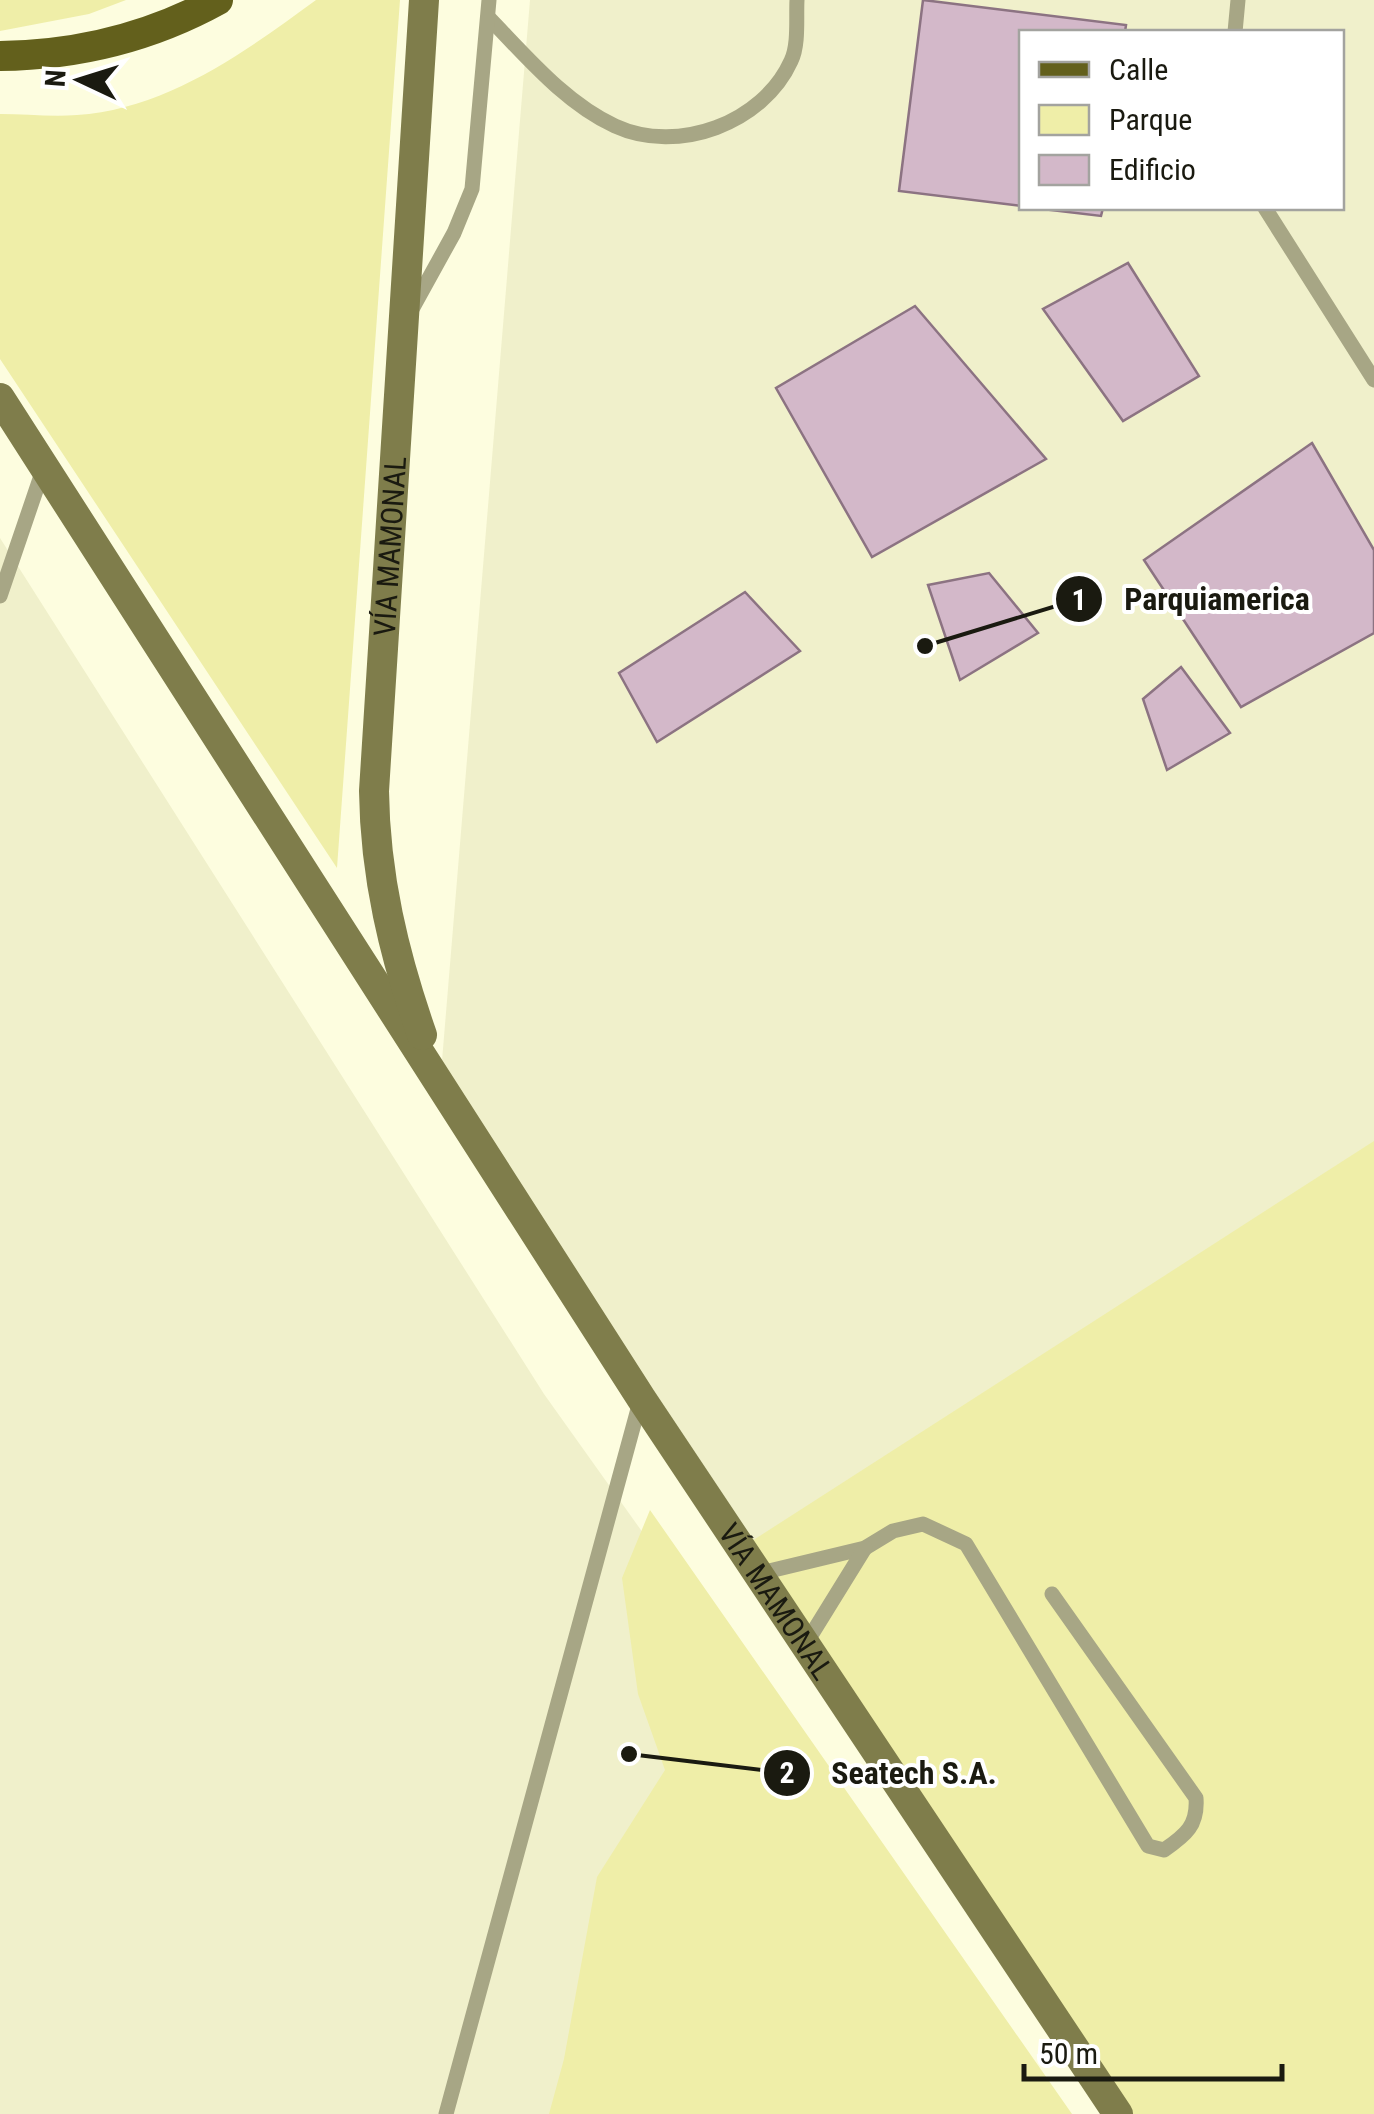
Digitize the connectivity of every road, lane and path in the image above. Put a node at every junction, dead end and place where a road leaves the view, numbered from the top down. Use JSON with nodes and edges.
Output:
{"nodes":[{"id":1,"x":218,"y":0,"type":"edge"},
{"id":2,"x":424,"y":0,"type":"edge"},
{"id":3,"x":797,"y":0,"type":"edge"},
{"id":4,"x":1238,"y":0,"type":"edge"},
{"id":5,"x":488,"y":8,"type":"edge"},
{"id":6,"x":1235,"y":30,"type":"edge"},
{"id":7,"x":0,"y":56,"type":"edge"},
{"id":8,"x":1266,"y":210,"type":"edge"},
{"id":9,"x":405,"y":322,"type":"junction"},
{"id":10,"x":1374,"y":380,"type":"edge"},
{"id":11,"x":0,"y":398,"type":"edge"},
{"id":12,"x":44,"y":465,"type":"junction"},
{"id":13,"x":20,"y":538,"type":"junction"},
{"id":14,"x":0,"y":544,"type":"edge"},
{"id":15,"x":0,"y":596,"type":"edge"},
{"id":16,"x":440,"y":1085,"type":"junction"},
{"id":17,"x":641,"y":1398,"type":"junction"},
{"id":18,"x":865,"y":1548,"type":"junction"},
{"id":19,"x":757,"y":1574,"type":"junction"},
{"id":20,"x":1052,"y":1594,"type":"dead end"},
{"id":21,"x":805,"y":1646,"type":"junction"},
{"id":22,"x":446,"y":2114,"type":"edge"},
{"id":23,"x":1118,"y":2114,"type":"edge"}],
"edges":[{"from":1,"to":7,"type":"main road"},
{"from":2,"to":9,"type":"street","name":"VÍA MAMONAL"},
{"from":3,"to":5,"type":"lane"},
{"from":4,"to":6,"type":"lane"},
{"from":5,"to":9,"type":"lane"},
{"from":8,"to":10,"type":"lane"},
{"from":9,"to":16,"type":"street","name":"VÍA MAMONAL"},
{"from":11,"to":12,"type":"street","name":"VÍA MAMONAL"},
{"from":12,"to":13,"type":"lane"},
{"from":12,"to":16,"type":"street","name":"VÍA MAMONAL"},
{"from":13,"to":14,"type":"lane"},
{"from":13,"to":15,"type":"lane"},
{"from":16,"to":17,"type":"street","name":"VÍA MAMONAL"},
{"from":17,"to":19,"type":"street","name":"VÍA MAMONAL"},
{"from":17,"to":22,"type":"lane"},
{"from":18,"to":19,"type":"lane"},
{"from":18,"to":20,"type":"lane"},
{"from":18,"to":21,"type":"lane"},
{"from":19,"to":21,"type":"street","name":"VÍA MAMONAL"},
{"from":21,"to":23,"type":"street","name":"VÍA MAMONAL"}]}
